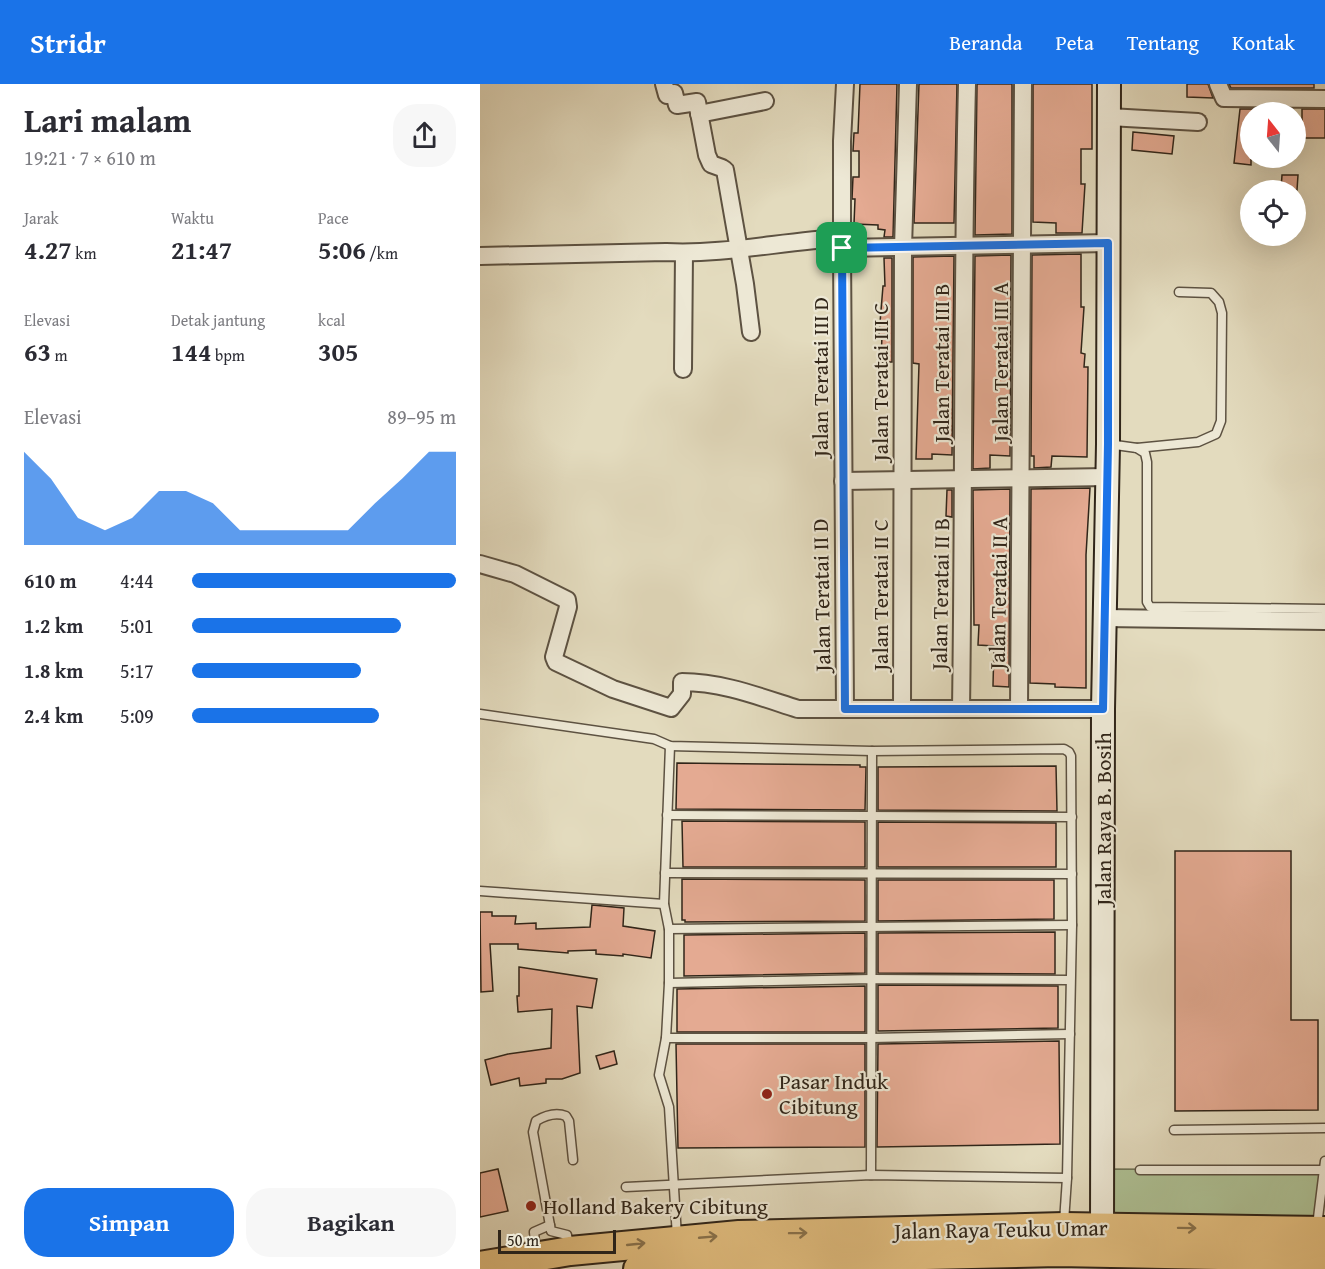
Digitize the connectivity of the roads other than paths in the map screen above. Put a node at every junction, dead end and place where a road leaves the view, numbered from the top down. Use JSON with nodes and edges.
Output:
{"nodes":[{"id":1,"x":664,"y":84,"type":"edge"},
{"id":2,"x":845,"y":84,"type":"edge"},
{"id":3,"x":908,"y":84,"type":"edge"},
{"id":4,"x":967,"y":84,"type":"edge"},
{"id":5,"x":1023,"y":84,"type":"edge"},
{"id":6,"x":1109,"y":84,"type":"edge"},
{"id":7,"x":1218,"y":84,"type":"edge"},
{"id":8,"x":1325,"y":99,"type":"edge"},
{"id":9,"x":765,"y":101,"type":"dead end"},
{"id":10,"x":699,"y":114,"type":"junction"},
{"id":11,"x":1109,"y":117,"type":"junction"},
{"id":12,"x":1198,"y":122,"type":"dead end"},
{"id":13,"x":842,"y":243,"type":"junction"},
{"id":14,"x":1108,"y":243,"type":"junction"},
{"id":15,"x":1023,"y":245,"type":"junction"},
{"id":16,"x":963,"y":246,"type":"junction"},
{"id":17,"x":903,"y":248,"type":"junction"},
{"id":18,"x":739,"y":249,"type":"junction"},
{"id":19,"x":684,"y":253,"type":"junction"},
{"id":20,"x":480,"y":256,"type":"edge"},
{"id":21,"x":1179,"y":292,"type":"dead end"},
{"id":22,"x":751,"y":332,"type":"dead end"},
{"id":23,"x":683,"y":369,"type":"dead end"},
{"id":24,"x":1108,"y":444,"type":"junction"},
{"id":25,"x":1137,"y":448,"type":"junction"},
{"id":26,"x":1107,"y":477,"type":"junction"},
{"id":27,"x":1022,"y":478,"type":"junction"},
{"id":28,"x":964,"y":479,"type":"junction"},
{"id":29,"x":843,"y":481,"type":"junction"},
{"id":30,"x":902,"y":481,"type":"junction"},
{"id":31,"x":480,"y":564,"type":"edge"},
{"id":32,"x":1325,"y":609,"type":"edge"},
{"id":33,"x":1104,"y":618,"type":"junction"},
{"id":34,"x":1325,"y":621,"type":"edge"},
{"id":35,"x":845,"y":709,"type":"junction"},
{"id":36,"x":902,"y":709,"type":"junction"},
{"id":37,"x":961,"y":709,"type":"junction"},
{"id":38,"x":1019,"y":709,"type":"junction"},
{"id":39,"x":1103,"y":709,"type":"junction"},
{"id":40,"x":480,"y":714,"type":"edge"},
{"id":41,"x":670,"y":746,"type":"junction"},
{"id":42,"x":872,"y":751,"type":"junction"},
{"id":43,"x":667,"y":815,"type":"junction"},
{"id":44,"x":872,"y":816,"type":"junction"},
{"id":45,"x":1072,"y":817,"type":"junction"},
{"id":46,"x":665,"y":873,"type":"junction"},
{"id":47,"x":872,"y":873,"type":"junction"},
{"id":48,"x":1072,"y":874,"type":"junction"},
{"id":49,"x":480,"y":891,"type":"edge"},
{"id":50,"x":664,"y":904,"type":"junction"},
{"id":51,"x":1072,"y":925,"type":"junction"},
{"id":52,"x":872,"y":926,"type":"junction"},
{"id":53,"x":669,"y":929,"type":"junction"},
{"id":54,"x":871,"y":979,"type":"junction"},
{"id":55,"x":1070,"y":980,"type":"junction"},
{"id":56,"x":669,"y":983,"type":"junction"},
{"id":57,"x":1070,"y":1034,"type":"junction"},
{"id":58,"x":666,"y":1038,"type":"junction"},
{"id":59,"x":871,"y":1038,"type":"junction"},
{"id":60,"x":1325,"y":1128,"type":"edge"},
{"id":61,"x":1174,"y":1130,"type":"dead end"},
{"id":62,"x":573,"y":1160,"type":"dead end"},
{"id":63,"x":1324,"y":1166,"type":"edge"},
{"id":64,"x":1140,"y":1170,"type":"dead end"},
{"id":65,"x":871,"y":1175,"type":"junction"},
{"id":66,"x":1067,"y":1178,"type":"junction"},
{"id":67,"x":672,"y":1185,"type":"junction"},
{"id":68,"x":626,"y":1187,"type":"dead end"},
{"id":69,"x":550,"y":1225,"type":"junction"},
{"id":70,"x":1064,"y":1227,"type":"junction"},
{"id":71,"x":1102,"y":1228,"type":"junction"},
{"id":72,"x":1321,"y":1231,"type":"edge"},
{"id":73,"x":570,"y":1251,"type":"junction"},
{"id":74,"x":678,"y":1252,"type":"junction"},
{"id":75,"x":1076,"y":1253,"type":"junction"},
{"id":76,"x":537,"y":1257,"type":"junction"},
{"id":77,"x":1325,"y":1257,"type":"edge"},
{"id":78,"x":744,"y":1265,"type":"edge"},
{"id":79,"x":480,"y":1266,"type":"edge"},
{"id":80,"x":638,"y":1269,"type":"edge"}],
"edges":[{"from":1,"to":10,"type":"street"},
{"from":2,"to":13,"type":"street","name":"Jalan Teratai III D"},
{"from":3,"to":17,"type":"street","name":"Jalan Teratai III C"},
{"from":4,"to":16,"type":"street","name":"Jalan Teratai III B"},
{"from":5,"to":15,"type":"street","name":"Jalan Teratai III A"},
{"from":6,"to":11,"type":"street","name":"Jalan Raya B. Bosih"},
{"from":7,"to":8,"type":"street"},
{"from":9,"to":10,"type":"street"},
{"from":10,"to":18,"type":"street"},
{"from":11,"to":12,"type":"street"},
{"from":11,"to":14,"type":"street","name":"Jalan Raya B. Bosih"},
{"from":13,"to":17,"type":"street"},
{"from":13,"to":18,"type":"street"},
{"from":13,"to":29,"type":"street","name":"Jalan Teratai III D"},
{"from":14,"to":15,"type":"street"},
{"from":14,"to":24,"type":"street","name":"Jalan Raya B. Bosih"},
{"from":15,"to":16,"type":"street"},
{"from":15,"to":27,"type":"street","name":"Jalan Teratai III A"},
{"from":16,"to":17,"type":"street"},
{"from":16,"to":28,"type":"street","name":"Jalan Teratai III B"},
{"from":17,"to":30,"type":"street","name":"Jalan Teratai III C"},
{"from":18,"to":19,"type":"street"},
{"from":18,"to":22,"type":"street"},
{"from":19,"to":20,"type":"street"},
{"from":19,"to":23,"type":"street"},
{"from":21,"to":25,"type":"lane"},
{"from":24,"to":25,"type":"lane"},
{"from":24,"to":26,"type":"street","name":"Jalan Raya B. Bosih"},
{"from":25,"to":32,"type":"lane"},
{"from":26,"to":27,"type":"street"},
{"from":26,"to":33,"type":"street","name":"Jalan Raya B. Bosih"},
{"from":27,"to":28,"type":"street"},
{"from":27,"to":38,"type":"street","name":"Jalan Teratai II A"},
{"from":28,"to":30,"type":"street"},
{"from":28,"to":37,"type":"street","name":"Jalan Teratai II B"},
{"from":29,"to":30,"type":"street"},
{"from":29,"to":35,"type":"street","name":"Jalan Teratai II D"},
{"from":30,"to":36,"type":"street","name":"Jalan Teratai II C"},
{"from":31,"to":35,"type":"street"},
{"from":33,"to":34,"type":"street"},
{"from":33,"to":39,"type":"street","name":"Jalan Raya B. Bosih"},
{"from":35,"to":36,"type":"street"},
{"from":36,"to":37,"type":"street"},
{"from":37,"to":38,"type":"street"},
{"from":38,"to":39,"type":"street"},
{"from":39,"to":71,"type":"street","name":"Jalan Raya B. Bosih"},
{"from":40,"to":41,"type":"lane"},
{"from":41,"to":42,"type":"lane"},
{"from":41,"to":43,"type":"lane"},
{"from":42,"to":44,"type":"lane"},
{"from":42,"to":45,"type":"lane"},
{"from":43,"to":44,"type":"lane"},
{"from":43,"to":46,"type":"lane"},
{"from":44,"to":45,"type":"lane"},
{"from":44,"to":47,"type":"lane"},
{"from":45,"to":48,"type":"lane"},
{"from":46,"to":47,"type":"lane"},
{"from":46,"to":50,"type":"lane"},
{"from":47,"to":48,"type":"lane"},
{"from":47,"to":52,"type":"lane"},
{"from":48,"to":51,"type":"lane"},
{"from":49,"to":50,"type":"lane"},
{"from":50,"to":53,"type":"lane"},
{"from":51,"to":52,"type":"lane"},
{"from":51,"to":55,"type":"lane"},
{"from":52,"to":53,"type":"lane"},
{"from":52,"to":54,"type":"lane"},
{"from":53,"to":56,"type":"lane"},
{"from":54,"to":55,"type":"lane"},
{"from":54,"to":56,"type":"lane"},
{"from":54,"to":59,"type":"lane"},
{"from":55,"to":57,"type":"lane"},
{"from":56,"to":58,"type":"lane"},
{"from":57,"to":59,"type":"lane"},
{"from":57,"to":66,"type":"lane"},
{"from":58,"to":59,"type":"lane"},
{"from":58,"to":67,"type":"lane"},
{"from":59,"to":65,"type":"lane"},
{"from":60,"to":61,"type":"lane"},
{"from":62,"to":69,"type":"lane"},
{"from":63,"to":64,"type":"lane"},
{"from":63,"to":72,"type":"lane"},
{"from":65,"to":66,"type":"lane"},
{"from":65,"to":67,"type":"lane"},
{"from":66,"to":70,"type":"lane"},
{"from":67,"to":68,"type":"lane"},
{"from":67,"to":74,"type":"lane"},
{"from":69,"to":73,"type":"lane"},
{"from":69,"to":76,"type":"lane"},
{"from":70,"to":71,"type":"highway","name":"Jalan Raya Teuku Umar"},
{"from":74,"to":70,"type":"highway","name":"Jalan Raya Teuku Umar","one_way":true},
{"from":71,"to":72,"type":"highway","name":"Jalan Raya Teuku Umar","one_way":true},
{"from":71,"to":75,"type":"street"},
{"from":73,"to":74,"type":"highway","one_way":true},
{"from":73,"to":76,"type":"highway"},
{"from":74,"to":78,"type":"highway","name":"Jalan Raya Teuku Umar"},
{"from":74,"to":80,"type":"highway"},
{"from":75,"to":77,"type":"highway","name":"Jalan Raya Teuku Umar"},
{"from":75,"to":78,"type":"highway","name":"Jalan Raya Teuku Umar"},
{"from":76,"to":79,"type":"highway"}]}
